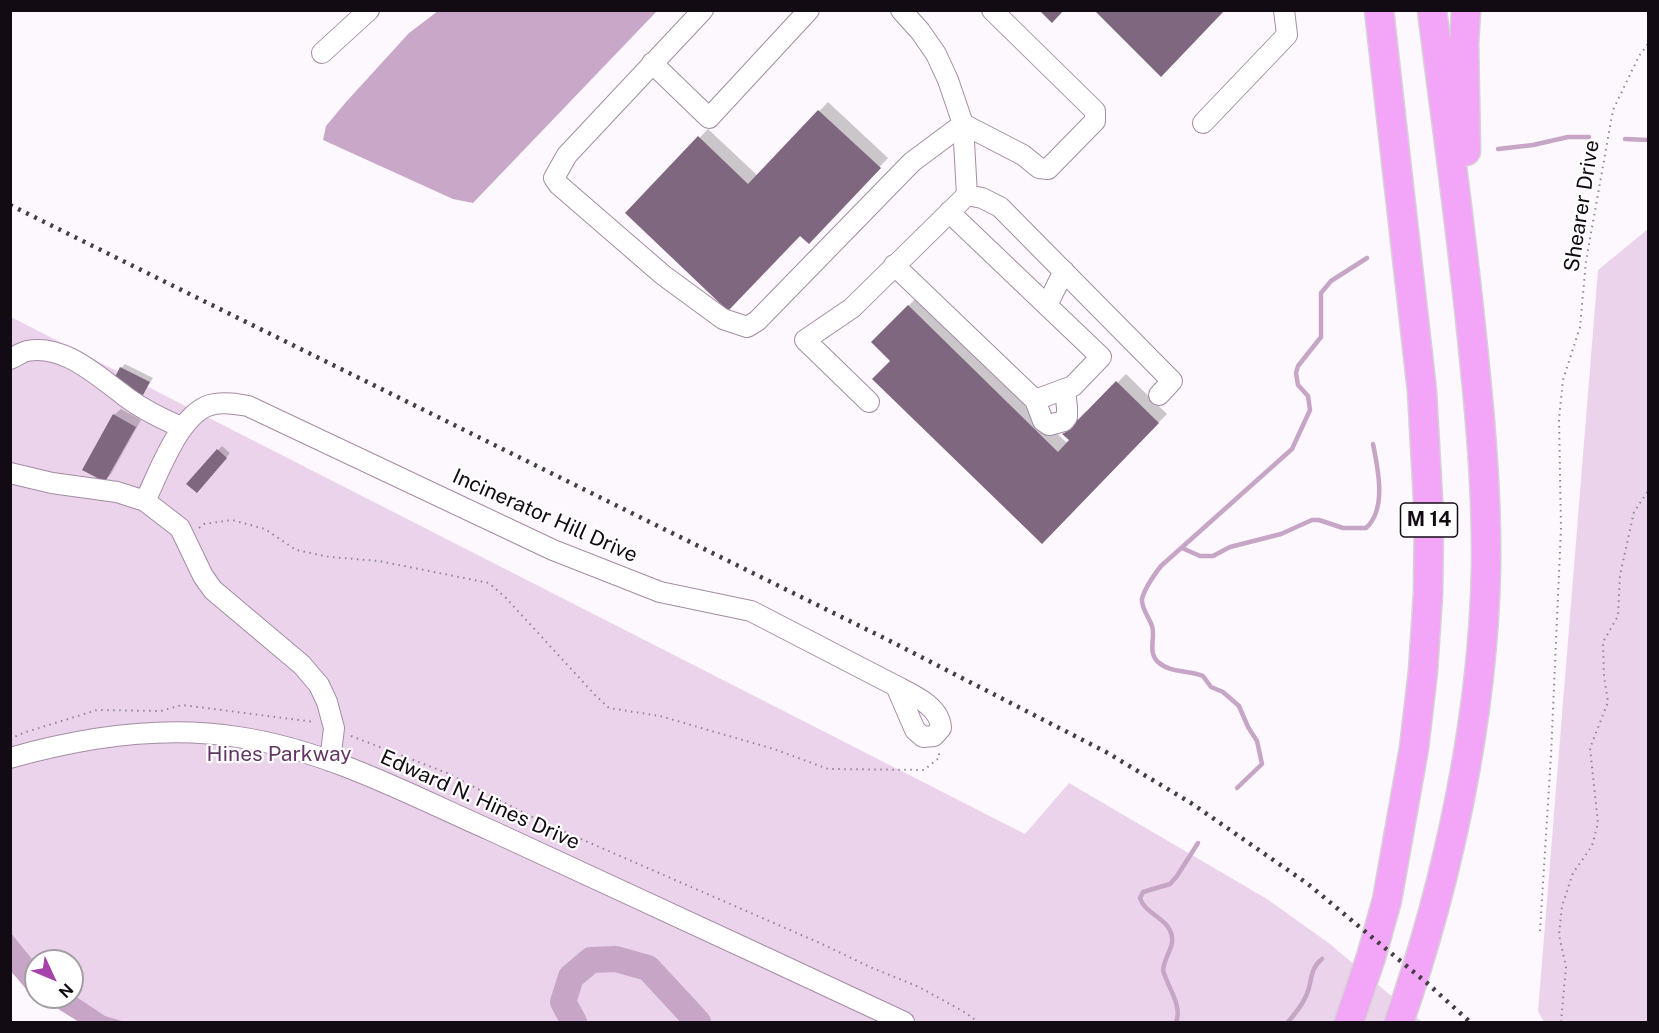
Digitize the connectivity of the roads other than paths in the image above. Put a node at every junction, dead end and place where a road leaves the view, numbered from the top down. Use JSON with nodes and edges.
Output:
{"nodes":[{"id":1,"x":369,"y":10,"type":"edge"},
{"id":2,"x":703,"y":10,"type":"edge"},
{"id":3,"x":809,"y":10,"type":"edge"},
{"id":4,"x":901,"y":10,"type":"edge"},
{"id":5,"x":992,"y":10,"type":"edge"},
{"id":6,"x":1284,"y":10,"type":"edge"},
{"id":7,"x":1379,"y":10,"type":"edge"},
{"id":8,"x":1432,"y":10,"type":"edge"},
{"id":9,"x":1466,"y":10,"type":"edge"},
{"id":10,"x":322,"y":53,"type":"dead end"},
{"id":11,"x":652,"y":63,"type":"junction"},
{"id":12,"x":1203,"y":123,"type":"dead end"},
{"id":13,"x":963,"y":124,"type":"junction"},
{"id":14,"x":967,"y":195,"type":"junction"},
{"id":15,"x":949,"y":212,"type":"junction"},
{"id":16,"x":894,"y":265,"type":"junction"},
{"id":17,"x":1065,"y":271,"type":"junction"},
{"id":18,"x":1047,"y":305,"type":"junction"},
{"id":19,"x":1470,"y":306,"type":"junction"},
{"id":20,"x":10,"y":359,"type":"edge"},
{"id":21,"x":1065,"y":389,"type":"junction"},
{"id":22,"x":1159,"y":395,"type":"dead end"},
{"id":23,"x":1035,"y":400,"type":"junction"},
{"id":24,"x":869,"y":402,"type":"dead end"},
{"id":25,"x":181,"y":427,"type":"junction"},
{"id":26,"x":10,"y":473,"type":"edge"},
{"id":27,"x":145,"y":501,"type":"junction"},
{"id":28,"x":939,"y":731,"type":"road end"},
{"id":29,"x":10,"y":758,"type":"edge"},
{"id":30,"x":330,"y":761,"type":"junction"},
{"id":31,"x":904,"y":1023,"type":"edge"},
{"id":32,"x":1349,"y":1023,"type":"edge"},
{"id":33,"x":1399,"y":1023,"type":"edge"}],
"edges":[{"from":1,"to":10,"type":"street"},
{"from":2,"to":11,"type":"street"},
{"from":3,"to":11,"type":"street"},
{"from":4,"to":13,"type":"street"},
{"from":5,"to":13,"type":"street"},
{"from":6,"to":12,"type":"street"},
{"from":7,"to":32,"type":"highway","number":"M 14"},
{"from":8,"to":19,"type":"highway","number":"M 14"},
{"from":9,"to":19,"type":"highway"},
{"from":11,"to":13,"type":"street"},
{"from":13,"to":14,"type":"street"},
{"from":14,"to":15,"type":"street"},
{"from":14,"to":17,"type":"street"},
{"from":15,"to":16,"type":"street"},
{"from":15,"to":18,"type":"street"},
{"from":16,"to":23,"type":"street"},
{"from":16,"to":24,"type":"street"},
{"from":17,"to":18,"type":"street"},
{"from":17,"to":22,"type":"street"},
{"from":18,"to":21,"type":"street"},
{"from":19,"to":33,"type":"highway","number":"M 14"},
{"from":20,"to":25,"type":"street"},
{"from":21,"to":23,"type":"street"},
{"from":21,"to":23,"type":"street"},
{"from":25,"to":27,"type":"street","name":"Incinerator Hill Drive"},
{"from":25,"to":28,"type":"street","name":"Incinerator Hill Drive"},
{"from":26,"to":27,"type":"street"},
{"from":27,"to":30,"type":"street"},
{"from":29,"to":30,"type":"street","name":"Edward N. Hines Drive"},
{"from":30,"to":31,"type":"street","name":"Edward N. Hines Drive"}]}
